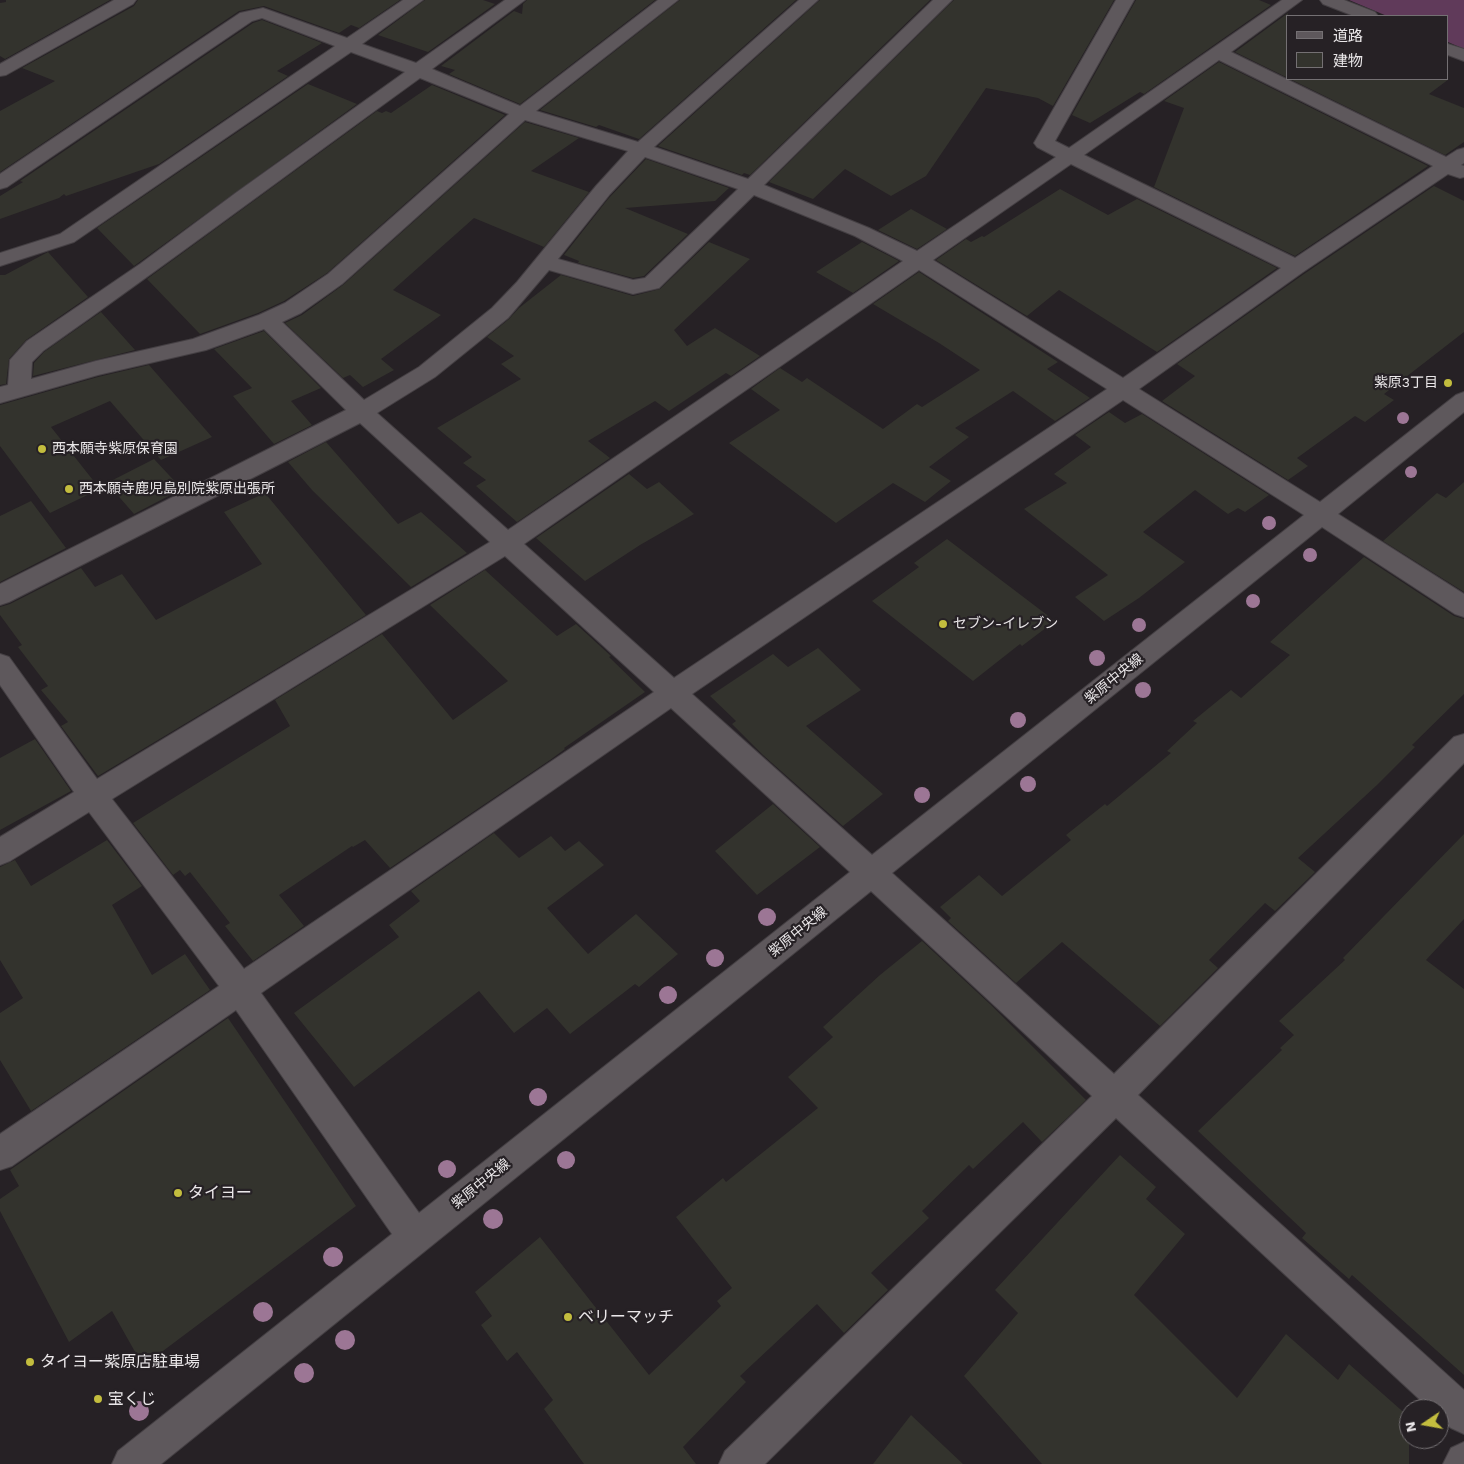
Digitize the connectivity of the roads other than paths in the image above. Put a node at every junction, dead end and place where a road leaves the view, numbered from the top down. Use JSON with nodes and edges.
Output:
{"nodes":[{"id":1,"x":127,"y":0,"type":"edge"},
{"id":2,"x":414,"y":0,"type":"edge"},
{"id":3,"x":516,"y":0,"type":"edge"},
{"id":4,"x":669,"y":0,"type":"edge"},
{"id":5,"x":809,"y":0,"type":"edge"},
{"id":6,"x":943,"y":0,"type":"edge"},
{"id":7,"x":1125,"y":0,"type":"edge"},
{"id":8,"x":1293,"y":0,"type":"edge"},
{"id":9,"x":1329,"y":0,"type":"edge"},
{"id":10,"x":1366,"y":15,"type":"edge"},
{"id":11,"x":350,"y":45,"type":"junction"},
{"id":12,"x":1449,"y":49,"type":"edge"},
{"id":13,"x":1217,"y":52,"type":"junction"},
{"id":14,"x":1464,"y":56,"type":"edge"},
{"id":15,"x":0,"y":71,"type":"edge"},
{"id":16,"x":420,"y":71,"type":"junction"},
{"id":17,"x":522,"y":113,"type":"junction"},
{"id":18,"x":641,"y":149,"type":"junction"},
{"id":19,"x":1070,"y":156,"type":"junction"},
{"id":20,"x":1458,"y":165,"type":"edge"},
{"id":21,"x":0,"y":183,"type":"edge"},
{"id":22,"x":752,"y":187,"type":"junction"},
{"id":23,"x":0,"y":260,"type":"edge"},
{"id":24,"x":920,"y":261,"type":"junction"},
{"id":25,"x":544,"y":262,"type":"junction"},
{"id":26,"x":1296,"y":267,"type":"junction"},
{"id":27,"x":267,"y":320,"type":"junction"},
{"id":28,"x":1123,"y":390,"type":"junction"},
{"id":29,"x":9,"y":392,"type":"edge"},
{"id":30,"x":1464,"y":400,"type":"edge"},
{"id":31,"x":362,"y":412,"type":"junction"},
{"id":32,"x":1321,"y":514,"type":"junction"},
{"id":33,"x":508,"y":543,"type":"junction"},
{"id":34,"x":0,"y":595,"type":"edge"},
{"id":35,"x":1464,"y":607,"type":"edge"},
{"id":36,"x":0,"y":664,"type":"edge"},
{"id":37,"x":673,"y":693,"type":"junction"},
{"id":38,"x":1464,"y":746,"type":"edge"},
{"id":39,"x":93,"y":796,"type":"junction"},
{"id":40,"x":0,"y":852,"type":"edge"},
{"id":41,"x":871,"y":873,"type":"junction"},
{"id":42,"x":240,"y":989,"type":"junction"},
{"id":43,"x":1115,"y":1096,"type":"junction"},
{"id":44,"x":0,"y":1154,"type":"edge"},
{"id":45,"x":415,"y":1237,"type":"junction"},
{"id":46,"x":1464,"y":1415,"type":"edge"},
{"id":47,"x":1464,"y":1461,"type":"edge"},
{"id":48,"x":131,"y":1464,"type":"edge"},
{"id":49,"x":738,"y":1464,"type":"edge"},
{"id":50,"x":1462,"y":1464,"type":"edge"}],
"edges":[{"from":1,"to":15,"type":"street"},
{"from":2,"to":11,"type":"street"},
{"from":3,"to":16,"type":"street"},
{"from":4,"to":17,"type":"street"},
{"from":5,"to":18,"type":"street"},
{"from":6,"to":22,"type":"street"},
{"from":7,"to":19,"type":"street"},
{"from":8,"to":13,"type":"street"},
{"from":9,"to":10,"type":"street"},
{"from":11,"to":16,"type":"street"},
{"from":11,"to":21,"type":"street"},
{"from":11,"to":23,"type":"street"},
{"from":12,"to":14,"type":"street"},
{"from":13,"to":19,"type":"street"},
{"from":13,"to":20,"type":"street"},
{"from":16,"to":17,"type":"street"},
{"from":16,"to":29,"type":"street"},
{"from":17,"to":18,"type":"street"},
{"from":17,"to":27,"type":"street"},
{"from":18,"to":22,"type":"street"},
{"from":18,"to":25,"type":"street"},
{"from":19,"to":24,"type":"street"},
{"from":19,"to":26,"type":"street"},
{"from":20,"to":26,"type":"street"},
{"from":22,"to":24,"type":"street"},
{"from":22,"to":25,"type":"street"},
{"from":24,"to":28,"type":"street"},
{"from":24,"to":33,"type":"street"},
{"from":25,"to":31,"type":"street"},
{"from":26,"to":28,"type":"street"},
{"from":27,"to":29,"type":"street"},
{"from":27,"to":31,"type":"street"},
{"from":28,"to":32,"type":"street"},
{"from":28,"to":37,"type":"street"},
{"from":30,"to":32,"type":"street","name":"紫原中央線"},
{"from":31,"to":33,"type":"street"},
{"from":31,"to":34,"type":"street"},
{"from":32,"to":35,"type":"street"},
{"from":32,"to":41,"type":"street","name":"紫原中央線"},
{"from":33,"to":37,"type":"street"},
{"from":33,"to":39,"type":"street"},
{"from":36,"to":39,"type":"street"},
{"from":37,"to":41,"type":"street"},
{"from":37,"to":42,"type":"street"},
{"from":38,"to":43,"type":"street"},
{"from":39,"to":40,"type":"street"},
{"from":39,"to":42,"type":"street"},
{"from":41,"to":43,"type":"street"},
{"from":41,"to":45,"type":"street","name":"紫原中央線"},
{"from":42,"to":44,"type":"street"},
{"from":42,"to":45,"type":"street"},
{"from":43,"to":46,"type":"street"},
{"from":43,"to":49,"type":"street"},
{"from":45,"to":48,"type":"street","name":"紫原中央線"},
{"from":47,"to":50,"type":"street"}]}
